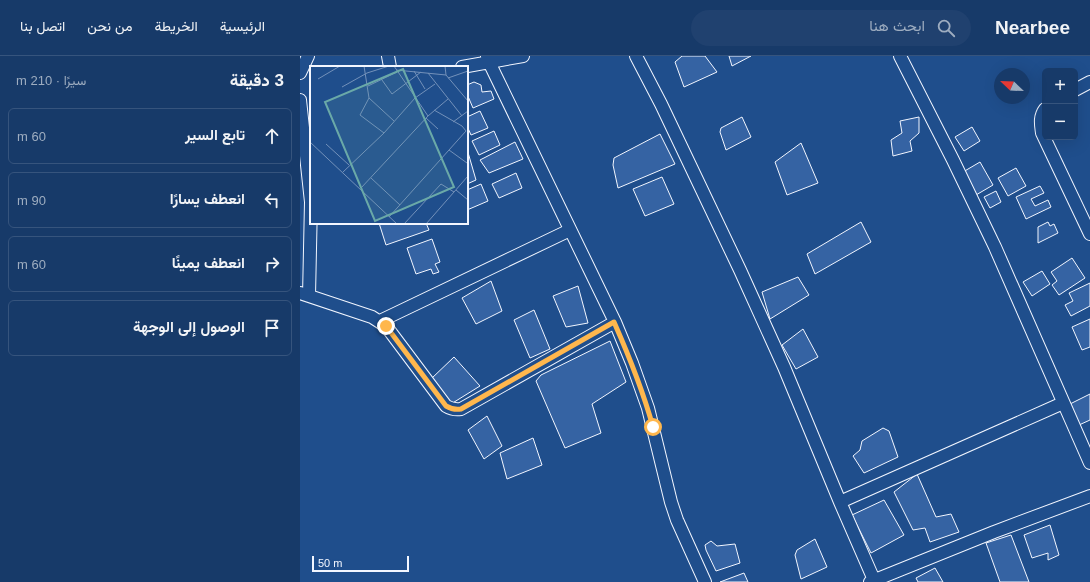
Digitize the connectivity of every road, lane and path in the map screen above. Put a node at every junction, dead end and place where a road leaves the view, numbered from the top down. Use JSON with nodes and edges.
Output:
{"nodes":[{"id":1,"x":308,"y":56,"type":"edge"},
{"id":2,"x":388,"y":56,"type":"edge"},
{"id":3,"x":523,"y":56,"type":"edge"},
{"id":4,"x":636,"y":56,"type":"edge"},
{"id":5,"x":900,"y":56,"type":"edge"},
{"id":6,"x":488,"y":59,"type":"edge"},
{"id":7,"x":390,"y":66,"type":"edge"},
{"id":8,"x":465,"y":66,"type":"edge"},
{"id":9,"x":300,"y":73,"type":"edge"},
{"id":10,"x":1090,"y":82,"type":"edge"},
{"id":11,"x":1078,"y":88,"type":"edge"},
{"id":12,"x":310,"y":98,"type":"edge"},
{"id":13,"x":300,"y":100,"type":"edge"},
{"id":14,"x":1042,"y":113,"type":"edge"},
{"id":15,"x":1042,"y":133,"type":"edge"},
{"id":16,"x":1045,"y":140,"type":"edge"},
{"id":17,"x":310,"y":193,"type":"edge"},
{"id":18,"x":310,"y":215,"type":"edge"},
{"id":19,"x":570,"y":230,"type":"junction"},
{"id":20,"x":1090,"y":234,"type":"edge"},
{"id":21,"x":304,"y":295,"type":"edge"},
{"id":22,"x":380,"y":321,"type":"junction"},
{"id":23,"x":614,"y":322,"type":"junction"},
{"id":24,"x":1063,"y":403,"type":"junction"},
{"id":25,"x":1090,"y":463,"type":"edge"},
{"id":26,"x":1090,"y":496,"type":"edge"},
{"id":27,"x":840,"y":502,"type":"junction"},
{"id":28,"x":872,"y":581,"type":"edge"},
{"id":29,"x":705,"y":582,"type":"edge"}],
"edges":[{"from":1,"to":9,"type":"street"},
{"from":2,"to":7,"type":"street"},
{"from":3,"to":6,"type":"street"},
{"from":4,"to":27,"type":"street"},
{"from":5,"to":24,"type":"street"},
{"from":6,"to":8,"type":"street"},
{"from":6,"to":19,"type":"street"},
{"from":10,"to":11,"type":"street"},
{"from":12,"to":13,"type":"street"},
{"from":13,"to":17,"type":"street"},
{"from":14,"to":15,"type":"street"},
{"from":16,"to":20,"type":"street"},
{"from":18,"to":21,"type":"street"},
{"from":19,"to":22,"type":"street"},
{"from":19,"to":23,"type":"street"},
{"from":21,"to":22,"type":"street"},
{"from":22,"to":23,"type":"street"},
{"from":23,"to":29,"type":"street"},
{"from":24,"to":25,"type":"street"},
{"from":24,"to":27,"type":"street"},
{"from":26,"to":28,"type":"street"},
{"from":27,"to":28,"type":"street"}]}
